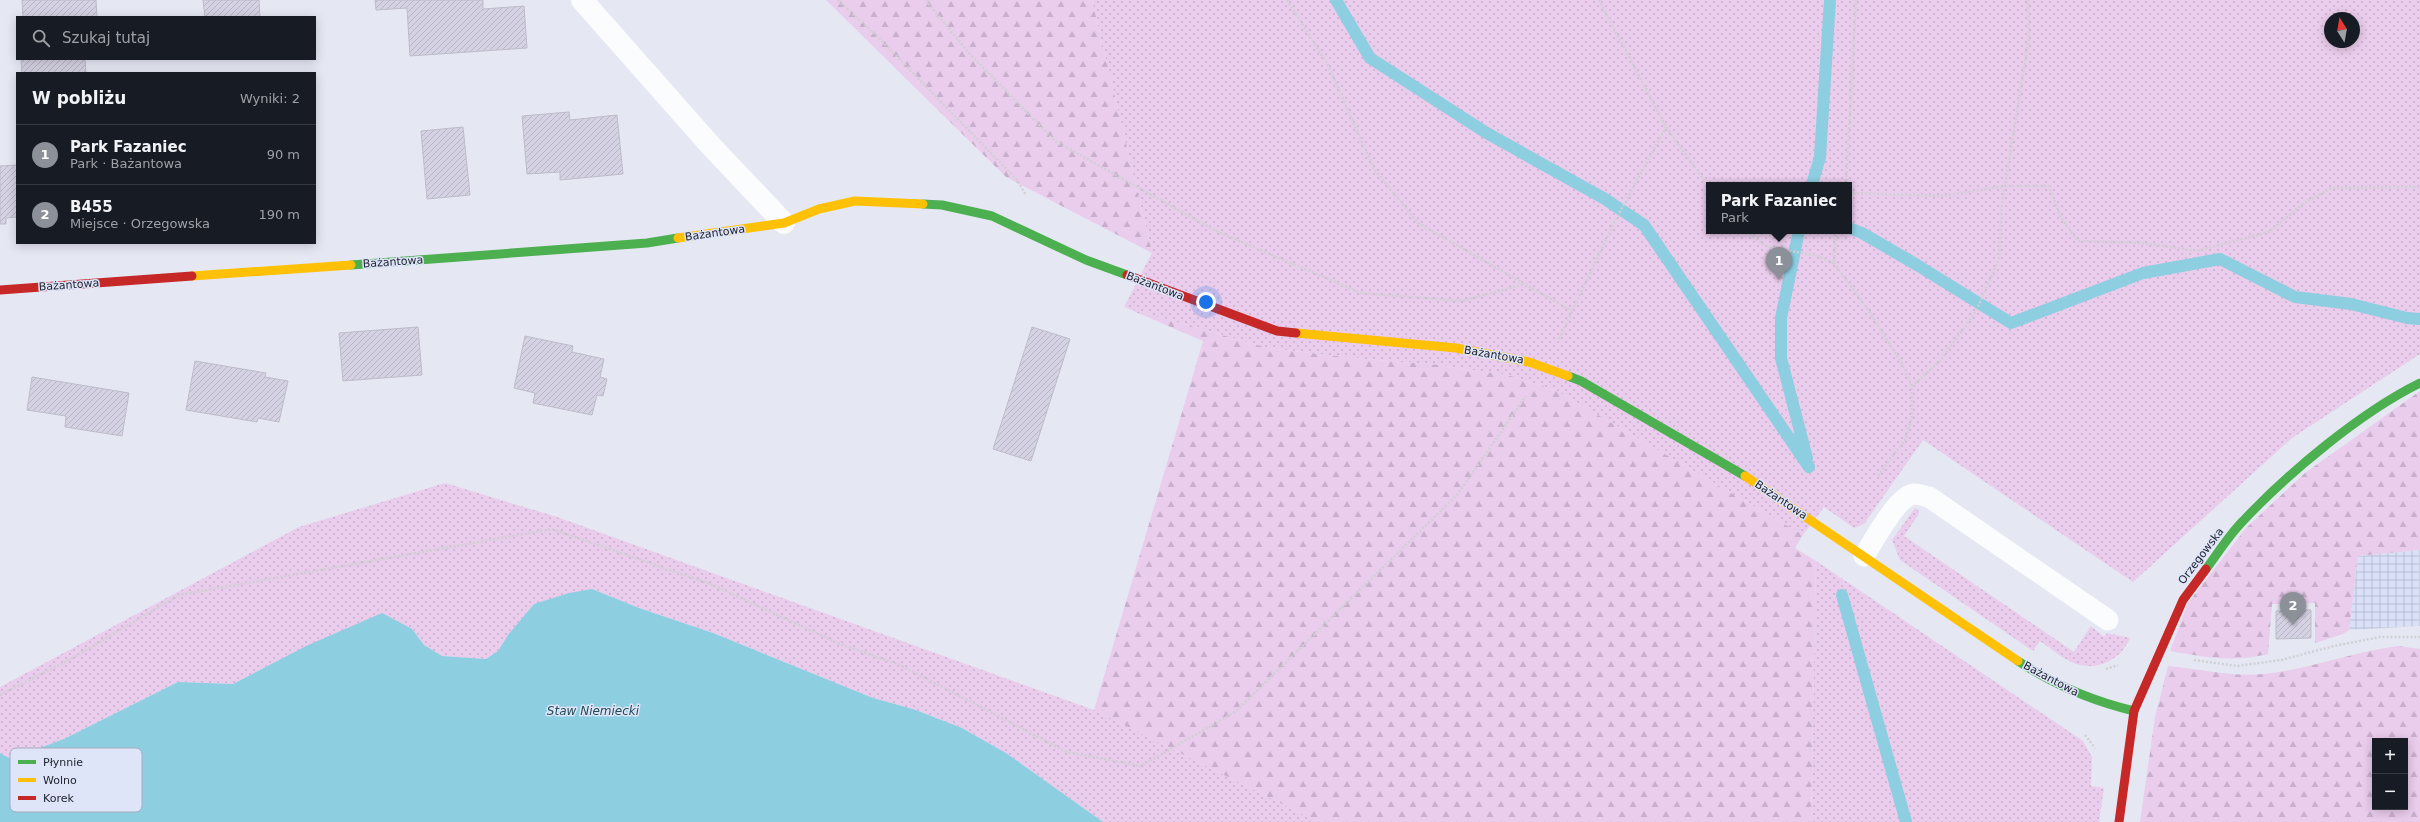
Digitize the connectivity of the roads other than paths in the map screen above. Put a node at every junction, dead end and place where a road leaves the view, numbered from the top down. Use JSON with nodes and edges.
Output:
{"nodes":[{"id":1,"x":582,"y":0,"type":"edge"},
{"id":2,"x":784,"y":223,"type":"junction"},
{"id":3,"x":0,"y":290,"type":"edge"},
{"id":4,"x":2420,"y":383,"type":"edge"},
{"id":5,"x":1864,"y":556,"type":"junction"},
{"id":6,"x":2108,"y":620,"type":"dead end"},
{"id":7,"x":2134,"y":711,"type":"junction"},
{"id":8,"x":2119,"y":822,"type":"edge"}],
"edges":[{"from":1,"to":2,"type":"street"},
{"from":2,"to":3,"type":"street","name":"Bażantowa"},
{"from":2,"to":5,"type":"street","name":"Bażantowa"},
{"from":4,"to":7,"type":"street","name":"Orzegowska"},
{"from":5,"to":6,"type":"lane"},
{"from":5,"to":7,"type":"street","name":"Bażantowa"},
{"from":7,"to":8,"type":"street","name":"Orzegowska"}]}
